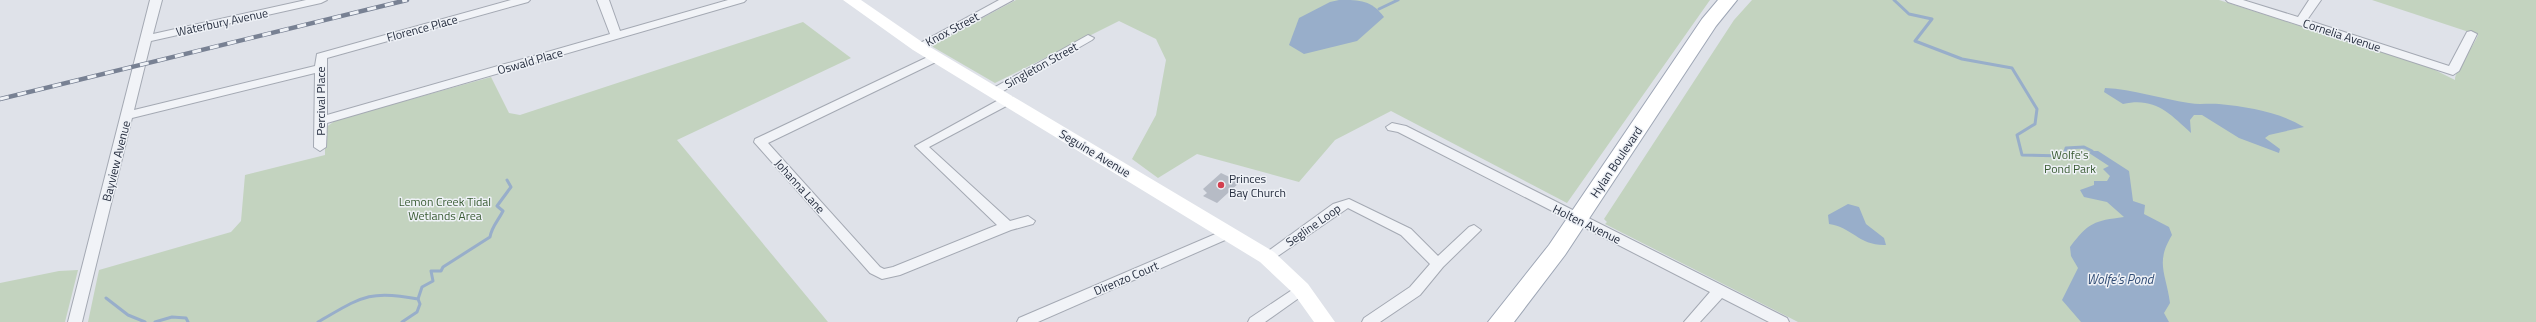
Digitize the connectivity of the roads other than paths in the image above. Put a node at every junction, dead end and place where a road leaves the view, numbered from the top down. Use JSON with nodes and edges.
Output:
{"nodes":[{"id":1,"x":156,"y":0,"type":"edge"},
{"id":2,"x":322,"y":0,"type":"edge"},
{"id":3,"x":524,"y":0,"type":"edge"},
{"id":4,"x":603,"y":0,"type":"edge"},
{"id":5,"x":740,"y":0,"type":"edge"},
{"id":6,"x":851,"y":0,"type":"edge"},
{"id":7,"x":1007,"y":0,"type":"edge"},
{"id":8,"x":1728,"y":0,"type":"edge"},
{"id":9,"x":2232,"y":0,"type":"edge"},
{"id":10,"x":2316,"y":0,"type":"edge"},
{"id":11,"x":2300,"y":22,"type":"junction"},
{"id":12,"x":2471,"y":34,"type":"dead end"},
{"id":13,"x":616,"y":36,"type":"junction"},
{"id":14,"x":1088,"y":38,"type":"dead end"},
{"id":15,"x":146,"y":39,"type":"junction"},
{"id":16,"x":919,"y":47,"type":"junction"},
{"id":17,"x":321,"y":56,"type":"joint"},
{"id":18,"x":936,"y":57,"type":"junction"},
{"id":19,"x":321,"y":68,"type":"junction"},
{"id":20,"x":1001,"y":96,"type":"junction"},
{"id":21,"x":127,"y":116,"type":"junction"},
{"id":22,"x":321,"y":121,"type":"junction"},
{"id":23,"x":1392,"y":127,"type":"dead end"},
{"id":24,"x":320,"y":147,"type":"dead end"},
{"id":25,"x":1578,"y":219,"type":"junction"},
{"id":26,"x":1028,"y":221,"type":"dead end"},
{"id":27,"x":1007,"y":226,"type":"junction"},
{"id":28,"x":1474,"y":230,"type":"dead end"},
{"id":29,"x":1227,"y":234,"type":"junction"},
{"id":30,"x":1267,"y":257,"type":"junction"},
{"id":31,"x":1438,"y":264,"type":"junction"},
{"id":32,"x":1301,"y":289,"type":"junction"},
{"id":33,"x":1720,"y":290,"type":"junction"},
{"id":34,"x":75,"y":322,"type":"edge"},
{"id":35,"x":1024,"y":322,"type":"edge"},
{"id":36,"x":1255,"y":322,"type":"edge"},
{"id":37,"x":1325,"y":322,"type":"edge"},
{"id":38,"x":1369,"y":322,"type":"edge"},
{"id":39,"x":1500,"y":322,"type":"edge"},
{"id":40,"x":1691,"y":322,"type":"edge"},
{"id":41,"x":1782,"y":322,"type":"edge"}],
"edges":[{"from":1,"to":15,"type":"street","name":"Bayview Avenue"},
{"from":2,"to":15,"type":"street","name":"Waterbury Avenue"},
{"from":3,"to":17,"type":"street","name":"Florence Place"},
{"from":4,"to":13,"type":"street"},
{"from":5,"to":13,"type":"street","name":"Oswald Place"},
{"from":6,"to":16,"type":"street","name":"Seguine Avenue"},
{"from":7,"to":16,"type":"street","name":"Knox Street"},
{"from":8,"to":25,"type":"main road","name":"Hylan Boulevard"},
{"from":9,"to":11,"type":"street","name":"Cornelia Avenue"},
{"from":10,"to":11,"type":"street"},
{"from":11,"to":12,"type":"street","name":"Cornelia Avenue"},
{"from":13,"to":22,"type":"street","name":"Oswald Place"},
{"from":14,"to":20,"type":"street","name":"Singleton Street"},
{"from":15,"to":21,"type":"street","name":"Bayview Avenue"},
{"from":16,"to":18,"type":"street","name":"Seguine Avenue"},
{"from":17,"to":19,"type":"street","name":"Percival Place"},
{"from":18,"to":20,"type":"street","name":"Seguine Avenue"},
{"from":18,"to":27,"type":"street","name":"Johanna Lane"},
{"from":19,"to":21,"type":"street"},
{"from":19,"to":22,"type":"street","name":"Percival Place"},
{"from":20,"to":27,"type":"street"},
{"from":20,"to":29,"type":"street","name":"Seguine Avenue"},
{"from":21,"to":34,"type":"street","name":"Bayview Avenue"},
{"from":22,"to":24,"type":"street","name":"Percival Place"},
{"from":23,"to":25,"type":"street","name":"Holten Avenue"},
{"from":25,"to":33,"type":"street","name":"Holten Avenue"},
{"from":25,"to":39,"type":"main road","name":"Hylan Boulevard"},
{"from":26,"to":27,"type":"street","name":"Johanna Lane"},
{"from":28,"to":31,"type":"street"},
{"from":29,"to":30,"type":"street","name":"Seguine Avenue"},
{"from":29,"to":35,"type":"street","name":"Direnzo Court"},
{"from":30,"to":31,"type":"street","name":"Segline Loop"},
{"from":30,"to":32,"type":"street","name":"Seguine Avenue"},
{"from":31,"to":38,"type":"street"},
{"from":32,"to":36,"type":"street"},
{"from":32,"to":37,"type":"street","name":"Seguine Avenue"},
{"from":33,"to":40,"type":"street"},
{"from":33,"to":41,"type":"street","name":"Holten Avenue"}]}
